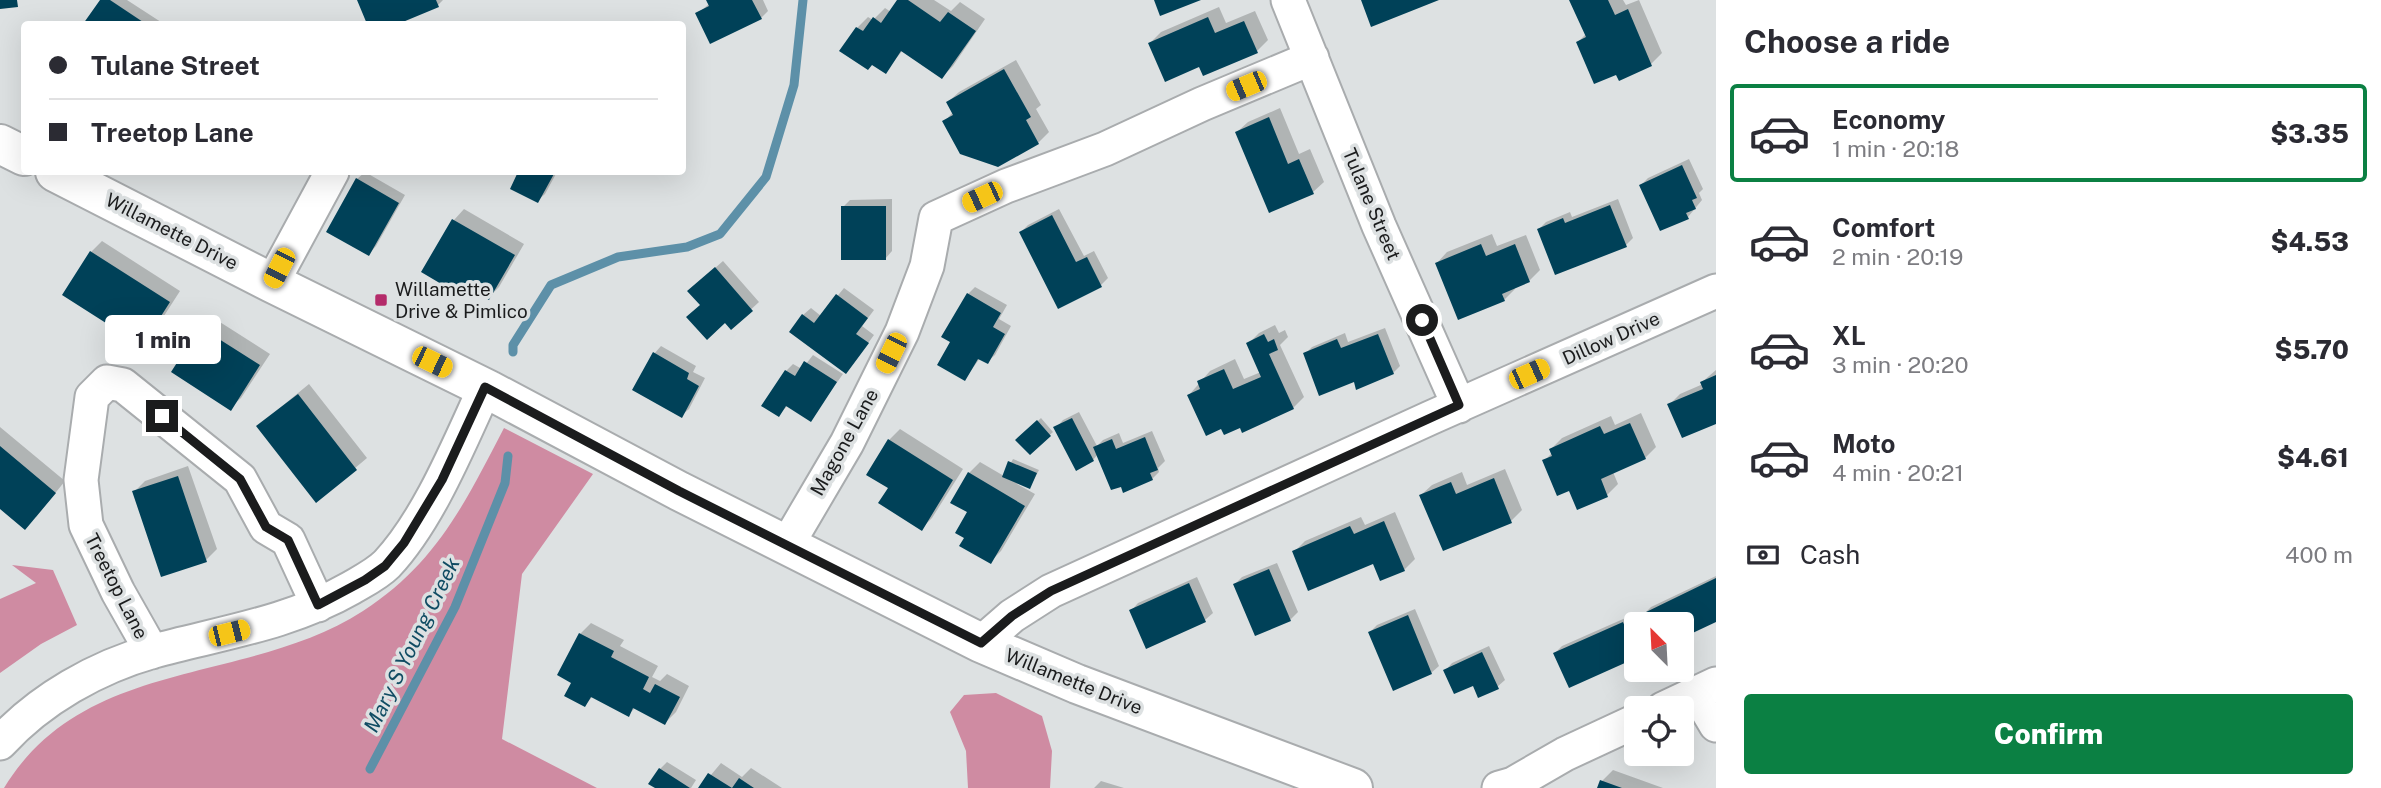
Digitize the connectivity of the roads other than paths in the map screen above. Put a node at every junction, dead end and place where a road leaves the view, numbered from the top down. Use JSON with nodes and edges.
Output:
{"nodes":[{"id":1,"x":1288,"y":0,"type":"edge"},
{"id":2,"x":1312,"y":58,"type":"junction"},
{"id":3,"x":0,"y":144,"type":"edge"},
{"id":4,"x":21,"y":154,"type":"edge"},
{"id":5,"x":61,"y":175,"type":"edge"},
{"id":6,"x":330,"y":175,"type":"edge"},
{"id":7,"x":272,"y":282,"type":"junction"},
{"id":8,"x":1716,"y":291,"type":"edge"},
{"id":9,"x":485,"y":387,"type":"junction"},
{"id":10,"x":1459,"y":405,"type":"junction"},
{"id":11,"x":787,"y":545,"type":"junction"},
{"id":12,"x":318,"y":605,"type":"junction"},
{"id":13,"x":981,"y":643,"type":"junction"},
{"id":14,"x":152,"y":652,"type":"junction"},
{"id":15,"x":1707,"y":689,"type":"edge"},
{"id":16,"x":1716,"y":725,"type":"edge"},
{"id":17,"x":1624,"y":727,"type":"edge"},
{"id":18,"x":0,"y":743,"type":"edge"},
{"id":19,"x":1506,"y":786,"type":"edge"},
{"id":20,"x":1353,"y":788,"type":"edge"}],
"edges":[{"from":1,"to":2,"type":"street","name":"Tulane Street"},
{"from":2,"to":10,"type":"street","name":"Tulane Street"},
{"from":2,"to":11,"type":"street","name":"Magone Lane"},
{"from":3,"to":4,"type":"main road"},
{"from":5,"to":7,"type":"main road","name":"Willamette Drive"},
{"from":6,"to":7,"type":"street"},
{"from":7,"to":9,"type":"main road","name":"Willamette Drive"},
{"from":8,"to":10,"type":"street","name":"Dillow Drive"},
{"from":9,"to":11,"type":"main road","name":"Willamette Drive"},
{"from":9,"to":12,"type":"street"},
{"from":10,"to":13,"type":"street","name":"Dillow Drive"},
{"from":11,"to":13,"type":"main road","name":"Willamette Drive"},
{"from":12,"to":14,"type":"street"},
{"from":12,"to":14,"type":"street","name":"Treetop Lane"},
{"from":13,"to":20,"type":"main road","name":"Willamette Drive"},
{"from":14,"to":18,"type":"street"},
{"from":15,"to":16,"type":"street"},
{"from":17,"to":19,"type":"street"}]}
